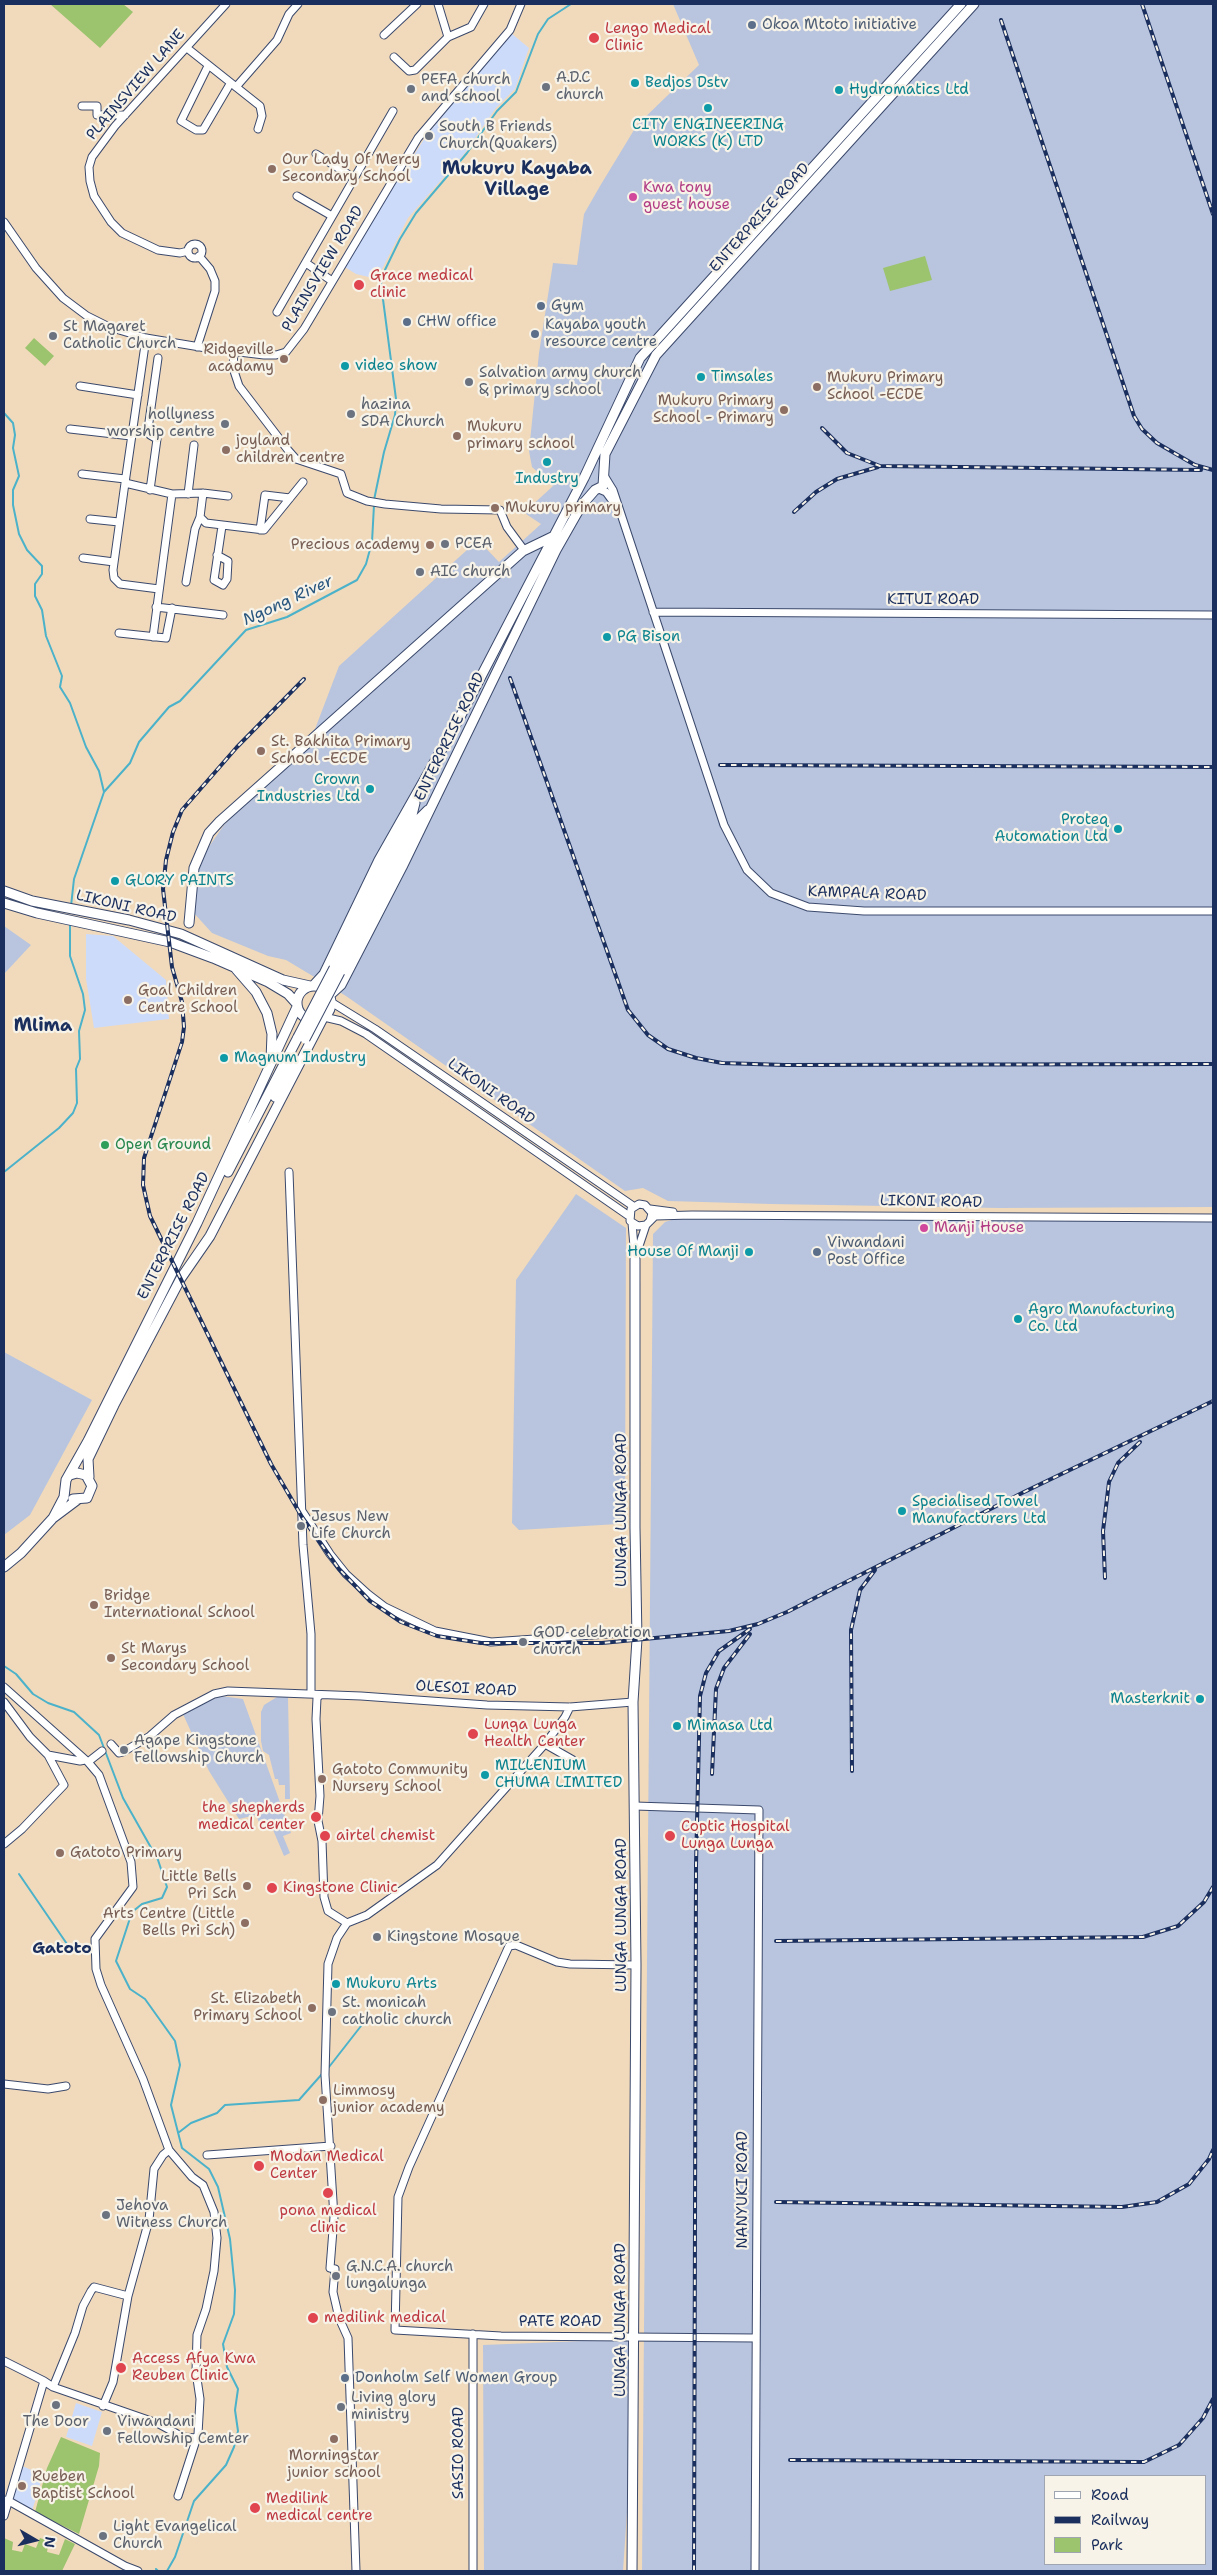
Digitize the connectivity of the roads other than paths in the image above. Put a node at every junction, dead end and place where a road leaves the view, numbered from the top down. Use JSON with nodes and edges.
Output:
{"nodes":[{"id":1,"x":226,"y":4,"type":"edge"},
{"id":2,"x":298,"y":4,"type":"edge"},
{"id":3,"x":417,"y":4,"type":"edge"},
{"id":4,"x":438,"y":4,"type":"edge"},
{"id":5,"x":484,"y":4,"type":"edge"},
{"id":6,"x":521,"y":4,"type":"edge"},
{"id":7,"x":961,"y":4,"type":"edge"},
{"id":8,"x":974,"y":4,"type":"edge"},
{"id":9,"x":384,"y":35,"type":"dead end"},
{"id":10,"x":448,"y":37,"type":"junction"},
{"id":11,"x":187,"y":48,"type":"junction"},
{"id":12,"x":914,"y":54,"type":"junction"},
{"id":13,"x":394,"y":57,"type":"dead end"},
{"id":14,"x":921,"y":62,"type":"junction"},
{"id":15,"x":208,"y":66,"type":"junction"},
{"id":16,"x":233,"y":86,"type":"junction"},
{"id":17,"x":82,"y":106,"type":"dead end"},
{"id":18,"x":393,"y":111,"type":"dead end"},
{"id":19,"x":125,"y":115,"type":"junction"},
{"id":20,"x":258,"y":129,"type":"dead end"},
{"id":21,"x":316,"y":154,"type":"dead end"},
{"id":22,"x":354,"y":178,"type":"junction"},
{"id":23,"x":297,"y":196,"type":"dead end"},
{"id":24,"x":332,"y":216,"type":"junction"},
{"id":25,"x":4,"y":222,"type":"edge"},
{"id":26,"x":188,"y":251,"type":"junction"},
{"id":27,"x":199,"y":256,"type":"junction"},
{"id":28,"x":306,"y":263,"type":"junction"},
{"id":29,"x":332,"y":281,"type":"junction"},
{"id":30,"x":277,"y":312,"type":"dead end"},
{"id":31,"x":146,"y":338,"type":"junction"},
{"id":32,"x":197,"y":347,"type":"junction"},
{"id":33,"x":234,"y":352,"type":"junction"},
{"id":34,"x":158,"y":358,"type":"dead end"},
{"id":35,"x":80,"y":386,"type":"dead end"},
{"id":36,"x":138,"y":394,"type":"junction"},
{"id":37,"x":135,"y":418,"type":"junction"},
{"id":38,"x":148,"y":419,"type":"junction"},
{"id":39,"x":70,"y":429,"type":"dead end"},
{"id":40,"x":131,"y":436,"type":"junction"},
{"id":41,"x":194,"y":445,"type":"dead end"},
{"id":42,"x":82,"y":474,"type":"dead end"},
{"id":43,"x":586,"y":475,"type":"junction"},
{"id":44,"x":604,"y":476,"type":"junction"},
{"id":45,"x":125,"y":481,"type":"junction"},
{"id":46,"x":303,"y":482,"type":"dead end"},
{"id":47,"x":597,"y":489,"type":"junction"},
{"id":48,"x":150,"y":490,"type":"junction"},
{"id":49,"x":203,"y":493,"type":"junction"},
{"id":50,"x":172,"y":494,"type":"junction"},
{"id":51,"x":188,"y":494,"type":"junction"},
{"id":52,"x":228,"y":496,"type":"dead end"},
{"id":53,"x":290,"y":498,"type":"junction"},
{"id":54,"x":618,"y":510,"type":"junction"},
{"id":55,"x":200,"y":517,"type":"junction"},
{"id":56,"x":90,"y":519,"type":"dead end"},
{"id":57,"x":119,"y":522,"type":"junction"},
{"id":58,"x":222,"y":526,"type":"junction"},
{"id":59,"x":260,"y":530,"type":"junction"},
{"id":60,"x":552,"y":537,"type":"junction"},
{"id":61,"x":524,"y":550,"type":"junction"},
{"id":62,"x":217,"y":555,"type":"dead end"},
{"id":63,"x":83,"y":558,"type":"dead end"},
{"id":64,"x":114,"y":562,"type":"junction"},
{"id":65,"x":186,"y":582,"type":"dead end"},
{"id":66,"x":159,"y":589,"type":"junction"},
{"id":67,"x":156,"y":606,"type":"junction"},
{"id":68,"x":172,"y":608,"type":"junction"},
{"id":69,"x":653,"y":612,"type":"junction"},
{"id":70,"x":224,"y":615,"type":"dead end"},
{"id":71,"x":1213,"y":615,"type":"edge"},
{"id":72,"x":119,"y":633,"type":"dead end"},
{"id":73,"x":153,"y":637,"type":"junction"},
{"id":74,"x":416,"y":795,"type":"junction"},
{"id":75,"x":432,"y":806,"type":"junction"},
{"id":76,"x":4,"y":891,"type":"edge"},
{"id":77,"x":4,"y":904,"type":"edge"},
{"id":78,"x":1213,"y":911,"type":"edge"},
{"id":79,"x":188,"y":923,"type":"junction"},
{"id":80,"x":181,"y":934,"type":"junction"},
{"id":81,"x":193,"y":938,"type":"junction"},
{"id":82,"x":176,"y":945,"type":"junction"},
{"id":83,"x":197,"y":952,"type":"junction"},
{"id":84,"x":233,"y":966,"type":"junction"},
{"id":85,"x":293,"y":984,"type":"junction"},
{"id":86,"x":312,"y":986,"type":"junction"},
{"id":87,"x":288,"y":994,"type":"junction"},
{"id":88,"x":330,"y":999,"type":"junction"},
{"id":89,"x":297,"y":1006,"type":"junction"},
{"id":90,"x":324,"y":1017,"type":"junction"},
{"id":91,"x":268,"y":1073,"type":"junction"},
{"id":92,"x":288,"y":1172,"type":"dead end"},
{"id":93,"x":633,"y":1206,"type":"junction"},
{"id":94,"x":650,"y":1209,"type":"junction"},
{"id":95,"x":1058,"y":1216,"type":"junction"},
{"id":96,"x":1213,"y":1217,"type":"edge"},
{"id":97,"x":630,"y":1219,"type":"junction"},
{"id":98,"x":197,"y":1223,"type":"junction"},
{"id":99,"x":648,"y":1223,"type":"junction"},
{"id":100,"x":210,"y":1236,"type":"junction"},
{"id":101,"x":635,"y":1258,"type":"junction"},
{"id":102,"x":70,"y":1475,"type":"junction"},
{"id":103,"x":89,"y":1477,"type":"junction"},
{"id":104,"x":65,"y":1490,"type":"junction"},
{"id":105,"x":77,"y":1500,"type":"junction"},
{"id":106,"x":302,"y":1511,"type":"junction"},
{"id":107,"x":53,"y":1518,"type":"junction"},
{"id":108,"x":4,"y":1567,"type":"edge"},
{"id":109,"x":637,"y":1632,"type":"junction"},
{"id":110,"x":4,"y":1687,"type":"edge"},
{"id":111,"x":311,"y":1694,"type":"junction"},
{"id":112,"x":320,"y":1695,"type":"junction"},
{"id":113,"x":4,"y":1702,"type":"edge"},
{"id":114,"x":633,"y":1702,"type":"junction"},
{"id":115,"x":570,"y":1707,"type":"junction"},
{"id":116,"x":111,"y":1744,"type":"dead end"},
{"id":117,"x":545,"y":1744,"type":"junction"},
{"id":118,"x":102,"y":1751,"type":"dead end"},
{"id":119,"x":48,"y":1755,"type":"junction"},
{"id":120,"x":573,"y":1760,"type":"dead end"},
{"id":121,"x":86,"y":1761,"type":"junction"},
{"id":122,"x":635,"y":1806,"type":"junction"},
{"id":123,"x":4,"y":1844,"type":"edge"},
{"id":124,"x":347,"y":1923,"type":"junction"},
{"id":125,"x":636,"y":1965,"type":"junction"},
{"id":126,"x":4,"y":2084,"type":"edge"},
{"id":127,"x":66,"y":2086,"type":"dead end"},
{"id":128,"x":330,"y":2146,"type":"junction"},
{"id":129,"x":169,"y":2150,"type":"junction"},
{"id":130,"x":207,"y":2155,"type":"dead end"},
{"id":131,"x":128,"y":2296,"type":"junction"},
{"id":132,"x":473,"y":2334,"type":"junction"},
{"id":133,"x":635,"y":2336,"type":"junction"},
{"id":134,"x":756,"y":2338,"type":"junction"},
{"id":135,"x":4,"y":2361,"type":"edge"},
{"id":136,"x":44,"y":2381,"type":"junction"},
{"id":137,"x":53,"y":2387,"type":"junction"},
{"id":138,"x":104,"y":2406,"type":"junction"},
{"id":139,"x":198,"y":2438,"type":"junction"},
{"id":140,"x":178,"y":2496,"type":"dead end"},
{"id":141,"x":7,"y":2500,"type":"junction"},
{"id":142,"x":4,"y":2516,"type":"edge"},
{"id":143,"x":138,"y":2571,"type":"edge"},
{"id":144,"x":356,"y":2571,"type":"edge"},
{"id":145,"x":473,"y":2571,"type":"edge"},
{"id":146,"x":632,"y":2571,"type":"edge"},
{"id":147,"x":755,"y":2571,"type":"edge"}],
"edges":[{"from":1,"to":11,"type":"street","name":"PLAINSVIEW LANE"},
{"from":2,"to":16,"type":"street"},
{"from":3,"to":9,"type":"street"},
{"from":4,"to":10,"type":"street"},
{"from":5,"to":10,"type":"street"},
{"from":6,"to":29,"type":"street","name":"PLAINSVIEW ROAD"},
{"from":7,"to":12,"type":"main road","name":"ENTERPRISE ROAD"},
{"from":8,"to":14,"type":"main road","name":"ENTERPRISE ROAD"},
{"from":10,"to":13,"type":"street"},
{"from":11,"to":15,"type":"street"},
{"from":11,"to":19,"type":"street","name":"PLAINSVIEW LANE"},
{"from":12,"to":14,"type":"main road"},
{"from":12,"to":43,"type":"main road","name":"ENTERPRISE ROAD"},
{"from":14,"to":44,"type":"main road","name":"ENTERPRISE ROAD"},
{"from":15,"to":16,"type":"street"},
{"from":15,"to":16,"type":"street"},
{"from":16,"to":20,"type":"street"},
{"from":17,"to":19,"type":"street"},
{"from":18,"to":22,"type":"street"},
{"from":19,"to":26,"type":"street","name":"PLAINSVIEW LANE"},
{"from":21,"to":22,"type":"street"},
{"from":22,"to":24,"type":"street"},
{"from":23,"to":24,"type":"street"},
{"from":24,"to":28,"type":"street"},
{"from":25,"to":31,"type":"street","name":"PLAINSVIEW ROAD"},
{"from":26,"to":27,"type":"street"},
{"from":26,"to":27,"type":"street"},
{"from":27,"to":32,"type":"street"},
{"from":28,"to":29,"type":"street"},
{"from":28,"to":30,"type":"street"},
{"from":29,"to":33,"type":"street","name":"PLAINSVIEW ROAD"},
{"from":31,"to":32,"type":"street","name":"PLAINSVIEW ROAD"},
{"from":31,"to":36,"type":"street"},
{"from":32,"to":33,"type":"street","name":"PLAINSVIEW ROAD"},
{"from":33,"to":61,"type":"street"},
{"from":34,"to":38,"type":"street"},
{"from":35,"to":36,"type":"street"},
{"from":36,"to":37,"type":"street"},
{"from":37,"to":38,"type":"street"},
{"from":37,"to":40,"type":"street"},
{"from":38,"to":48,"type":"street"},
{"from":39,"to":40,"type":"street"},
{"from":40,"to":45,"type":"street"},
{"from":41,"to":51,"type":"street"},
{"from":42,"to":45,"type":"street"},
{"from":43,"to":44,"type":"main road"},
{"from":43,"to":47,"type":"main road"},
{"from":43,"to":60,"type":"main road","name":"ENTERPRISE ROAD"},
{"from":44,"to":47,"type":"main road","name":"ENTERPRISE ROAD"},
{"from":44,"to":54,"type":"street","name":"KAMPALA ROAD"},
{"from":45,"to":48,"type":"street"},
{"from":45,"to":57,"type":"street"},
{"from":46,"to":53,"type":"street"},
{"from":47,"to":54,"type":"street"},
{"from":47,"to":75,"type":"main road","name":"ENTERPRISE ROAD"},
{"from":48,"to":50,"type":"street"},
{"from":49,"to":51,"type":"street"},
{"from":49,"to":52,"type":"street"},
{"from":49,"to":55,"type":"street"},
{"from":50,"to":51,"type":"street"},
{"from":50,"to":66,"type":"street"},
{"from":53,"to":59,"type":"street"},
{"from":53,"to":59,"type":"street"},
{"from":54,"to":69,"type":"street","name":"KAMPALA ROAD"},
{"from":55,"to":58,"type":"street"},
{"from":55,"to":65,"type":"street"},
{"from":56,"to":57,"type":"street"},
{"from":57,"to":64,"type":"street"},
{"from":58,"to":59,"type":"street"},
{"from":58,"to":62,"type":"street"},
{"from":60,"to":61,"type":"main road"},
{"from":60,"to":74,"type":"main road","name":"ENTERPRISE ROAD"},
{"from":61,"to":79,"type":"main road"},
{"from":63,"to":64,"type":"street"},
{"from":64,"to":66,"type":"street"},
{"from":66,"to":67,"type":"street"},
{"from":67,"to":68,"type":"street"},
{"from":67,"to":73,"type":"street"},
{"from":68,"to":70,"type":"street"},
{"from":68,"to":73,"type":"street"},
{"from":69,"to":71,"type":"street","name":"KITUI ROAD"},
{"from":69,"to":78,"type":"street","name":"KAMPALA ROAD"},
{"from":72,"to":73,"type":"street"},
{"from":74,"to":86,"type":"main road","name":"ENTERPRISE ROAD"},
{"from":74,"to":98,"type":"main road","bridge":true},
{"from":75,"to":88,"type":"main road","name":"ENTERPRISE ROAD"},
{"from":75,"to":100,"type":"main road","bridge":true},
{"from":76,"to":80,"type":"main road","name":"LIKONI ROAD"},
{"from":77,"to":82,"type":"main road","name":"LIKONI ROAD"},
{"from":79,"to":80,"type":"main road"},
{"from":79,"to":81,"type":"main road"},
{"from":80,"to":81,"type":"main road","name":"LIKONI ROAD"},
{"from":80,"to":82,"type":"main road"},
{"from":81,"to":83,"type":"main road"},
{"from":81,"to":85,"type":"main road","name":"LIKONI ROAD"},
{"from":82,"to":83,"type":"main road","name":"LIKONI ROAD"},
{"from":83,"to":84,"type":"main road","name":"LIKONI ROAD"},
{"from":84,"to":87,"type":"main road","name":"LIKONI ROAD"},
{"from":84,"to":91,"type":"main road"},
{"from":85,"to":86,"type":"main road","name":"LIKONI ROAD"},
{"from":85,"to":87,"type":"main road"},
{"from":86,"to":88,"type":"main road"},
{"from":86,"to":89,"type":"main road"},
{"from":87,"to":89,"type":"main road","name":"LIKONI ROAD"},
{"from":88,"to":90,"type":"main road"},
{"from":88,"to":93,"type":"street","name":"LIKONI ROAD"},
{"from":89,"to":90,"type":"main road"},
{"from":89,"to":91,"type":"main road","name":"ENTERPRISE ROAD"},
{"from":90,"to":97,"type":"street"},
{"from":90,"to":100,"type":"main road","name":"ENTERPRISE ROAD"},
{"from":91,"to":98,"type":"main road","name":"ENTERPRISE ROAD"},
{"from":92,"to":106,"type":"street"},
{"from":93,"to":94,"type":"street"},
{"from":93,"to":97,"type":"street"},
{"from":94,"to":95,"type":"street","name":"LIKONI ROAD"},
{"from":94,"to":99,"type":"street"},
{"from":95,"to":96,"type":"street","name":"LIKONI ROAD"},
{"from":95,"to":99,"type":"street","name":"LIKONI ROAD"},
{"from":97,"to":99,"type":"street"},
{"from":97,"to":101,"type":"street","name":"LUNGA LUNGA ROAD"},
{"from":98,"to":102,"type":"main road","name":"ENTERPRISE ROAD"},
{"from":99,"to":101,"type":"street","name":"LUNGA LUNGA ROAD"},
{"from":100,"to":103,"type":"main road","name":"ENTERPRISE ROAD"},
{"from":101,"to":109,"type":"main road","name":"LUNGA LUNGA ROAD"},
{"from":102,"to":103,"type":"main road"},
{"from":102,"to":104,"type":"main road"},
{"from":103,"to":105,"type":"main road"},
{"from":104,"to":105,"type":"main road"},
{"from":104,"to":107,"type":"main road"},
{"from":105,"to":107,"type":"main road"},
{"from":106,"to":109,"type":"street"},
{"from":106,"to":111,"type":"street"},
{"from":107,"to":108,"type":"main road"},
{"from":109,"to":114,"type":"main road","name":"LUNGA LUNGA ROAD"},
{"from":110,"to":121,"type":"street"},
{"from":111,"to":112,"type":"street","name":"OLESOI ROAD"},
{"from":111,"to":116,"type":"street","name":"OLESOI ROAD"},
{"from":112,"to":115,"type":"street","name":"OLESOI ROAD"},
{"from":112,"to":124,"type":"street"},
{"from":113,"to":119,"type":"street"},
{"from":114,"to":115,"type":"street","name":"OLESOI ROAD"},
{"from":114,"to":122,"type":"main road","name":"LUNGA LUNGA ROAD"},
{"from":115,"to":117,"type":"street"},
{"from":117,"to":120,"type":"street"},
{"from":117,"to":124,"type":"street"},
{"from":118,"to":121,"type":"street"},
{"from":119,"to":121,"type":"street"},
{"from":119,"to":123,"type":"street"},
{"from":121,"to":129,"type":"street"},
{"from":122,"to":125,"type":"main road","name":"LUNGA LUNGA ROAD"},
{"from":122,"to":134,"type":"street","name":"NANYUKI ROAD"},
{"from":124,"to":128,"type":"street"},
{"from":125,"to":132,"type":"street","name":"PATE ROAD"},
{"from":125,"to":133,"type":"main road","name":"LUNGA LUNGA ROAD"},
{"from":126,"to":127,"type":"street"},
{"from":128,"to":130,"type":"street"},
{"from":128,"to":144,"type":"street"},
{"from":129,"to":131,"type":"street"},
{"from":129,"to":139,"type":"street"},
{"from":131,"to":137,"type":"street"},
{"from":131,"to":138,"type":"street"},
{"from":132,"to":133,"type":"street","name":"PATE ROAD"},
{"from":132,"to":145,"type":"street","name":"SASIO ROAD"},
{"from":133,"to":134,"type":"street","name":"PATE ROAD"},
{"from":133,"to":146,"type":"main road","name":"LUNGA LUNGA ROAD"},
{"from":134,"to":147,"type":"street","name":"NANYUKI ROAD"},
{"from":135,"to":136,"type":"street"},
{"from":136,"to":137,"type":"street"},
{"from":136,"to":141,"type":"street"},
{"from":137,"to":138,"type":"street"},
{"from":138,"to":139,"type":"street"},
{"from":139,"to":140,"type":"street"},
{"from":141,"to":142,"type":"street"},
{"from":141,"to":143,"type":"street"}]}
